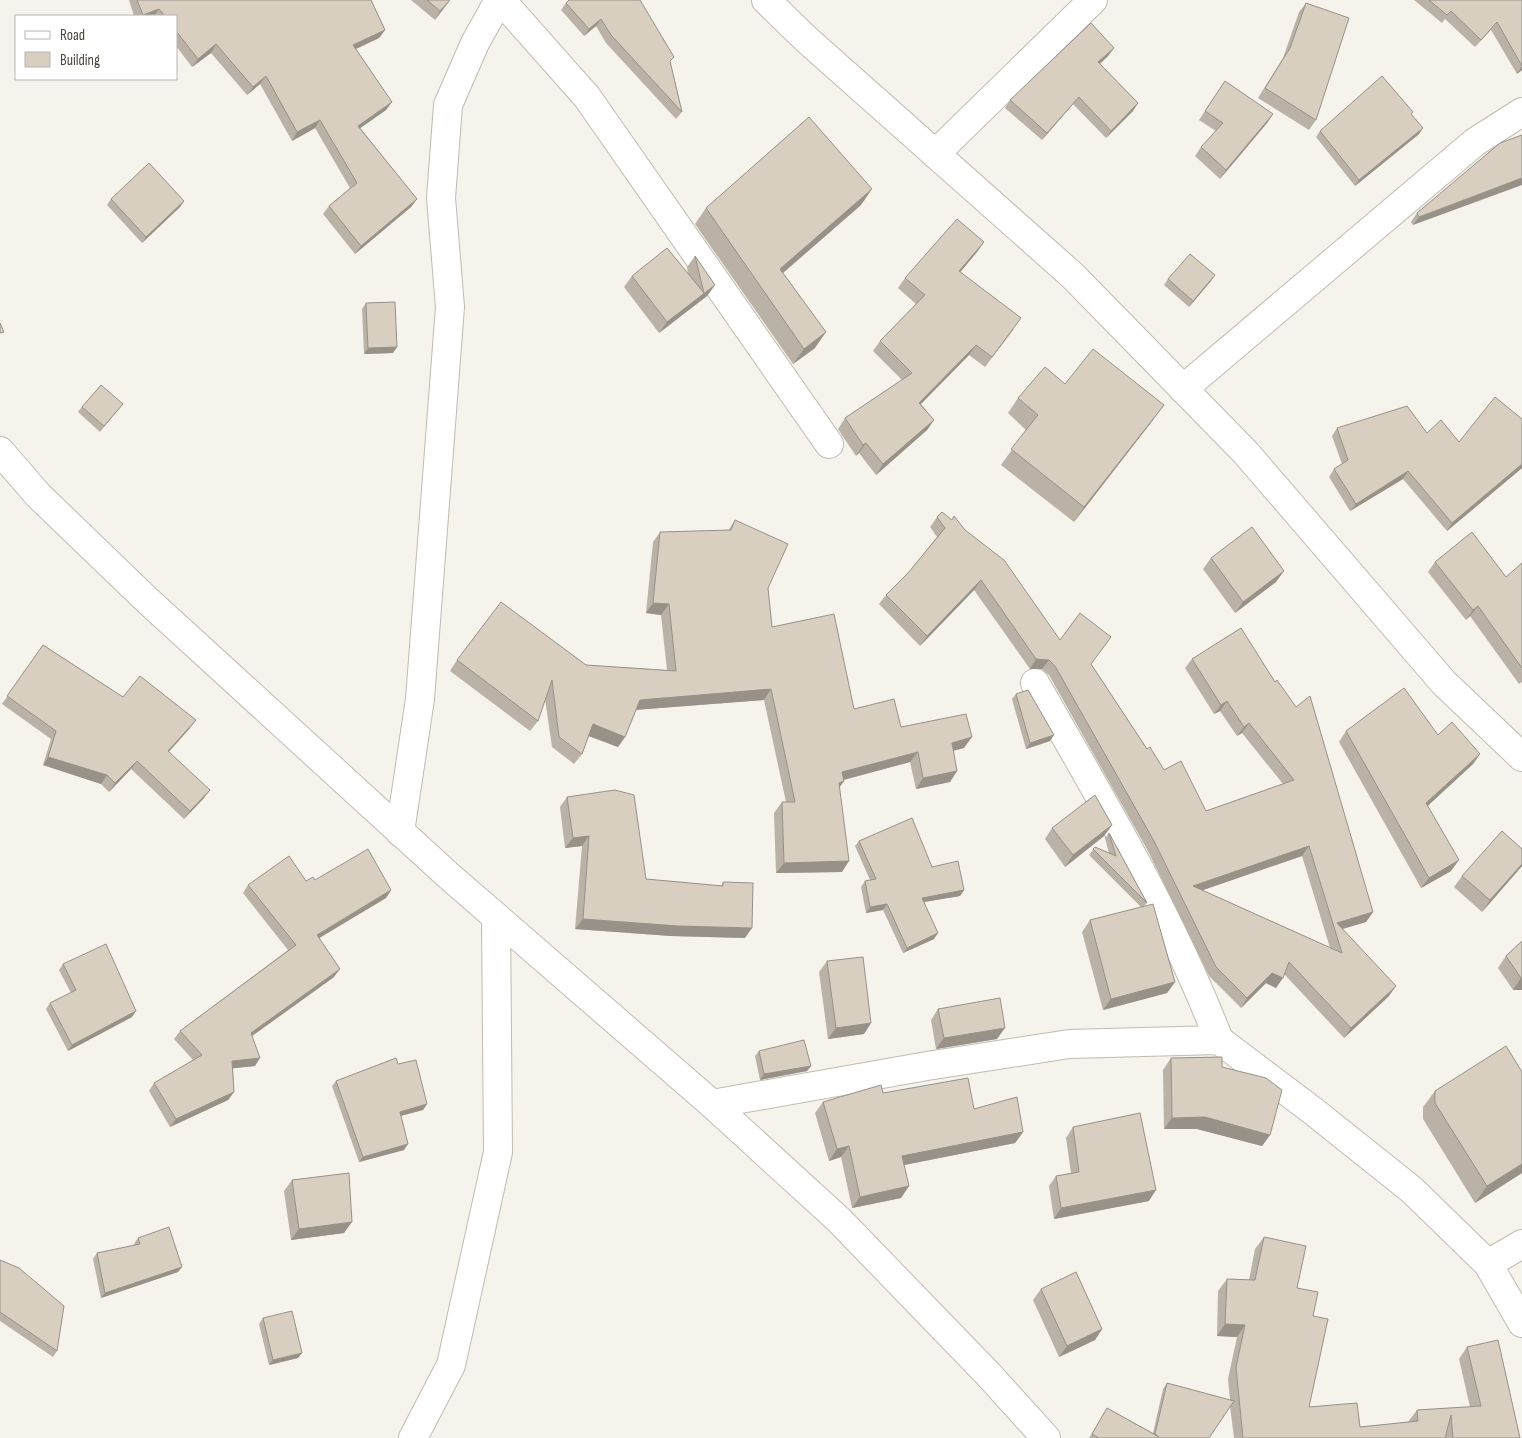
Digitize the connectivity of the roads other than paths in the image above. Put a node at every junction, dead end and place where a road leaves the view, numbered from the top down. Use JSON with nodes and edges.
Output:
{"nodes":[{"id":1,"x":500,"y":0,"type":"edge"},
{"id":2,"x":766,"y":0,"type":"edge"},
{"id":3,"x":1093,"y":0,"type":"edge"},
{"id":4,"x":1522,"y":112,"type":"edge"},
{"id":5,"x":935,"y":154,"type":"junction"},
{"id":6,"x":1184,"y":388,"type":"junction"},
{"id":7,"x":829,"y":444,"type":"dead end"},
{"id":8,"x":0,"y":451,"type":"edge"},
{"id":9,"x":1035,"y":683,"type":"dead end"},
{"id":10,"x":1522,"y":757,"type":"edge"},
{"id":11,"x":400,"y":832,"type":"junction"},
{"id":12,"x":496,"y":917,"type":"junction"},
{"id":13,"x":1220,"y":1040,"type":"junction"},
{"id":14,"x":712,"y":1104,"type":"junction"},
{"id":15,"x":1522,"y":1244,"type":"edge"},
{"id":16,"x":1488,"y":1264,"type":"junction"},
{"id":17,"x":1522,"y":1323,"type":"edge"},
{"id":18,"x":413,"y":1438,"type":"edge"},
{"id":19,"x":1046,"y":1438,"type":"edge"}],
"edges":[{"from":1,"to":7,"type":"street"},
{"from":1,"to":11,"type":"street"},
{"from":2,"to":5,"type":"street"},
{"from":3,"to":5,"type":"street"},
{"from":4,"to":6,"type":"street"},
{"from":5,"to":6,"type":"street"},
{"from":6,"to":10,"type":"street"},
{"from":8,"to":11,"type":"street"},
{"from":9,"to":13,"type":"street"},
{"from":11,"to":12,"type":"street"},
{"from":12,"to":14,"type":"street"},
{"from":12,"to":18,"type":"street"},
{"from":13,"to":14,"type":"street"},
{"from":13,"to":16,"type":"street"},
{"from":14,"to":19,"type":"street"},
{"from":15,"to":16,"type":"street"},
{"from":16,"to":17,"type":"street"}]}
